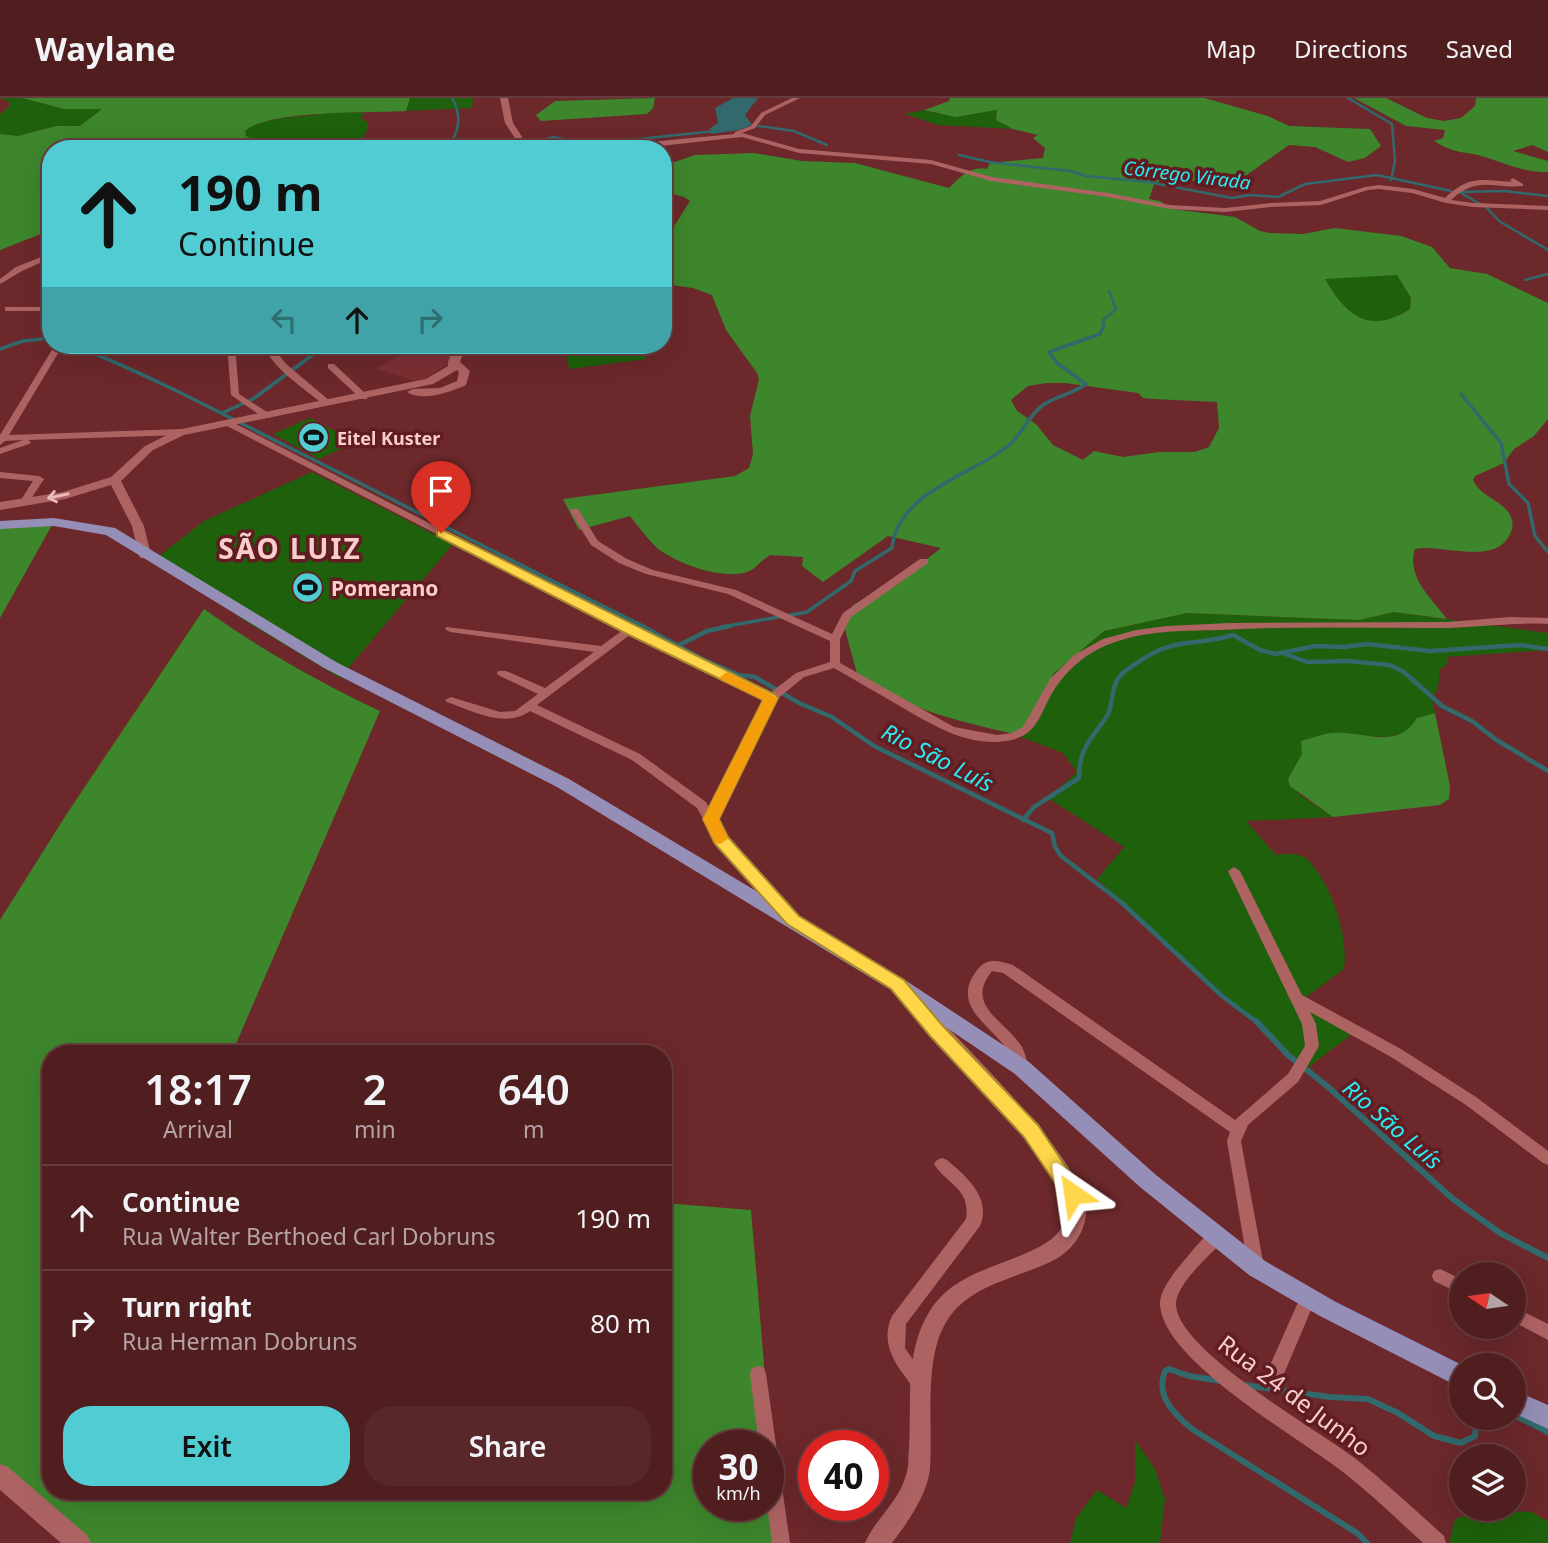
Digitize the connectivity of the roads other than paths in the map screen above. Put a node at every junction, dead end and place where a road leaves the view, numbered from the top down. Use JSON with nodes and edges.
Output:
{"nodes":[{"id":1,"x":504,"y":98,"type":"edge"},
{"id":2,"x":797,"y":98,"type":"edge"},
{"id":3,"x":733,"y":134,"type":"junction"},
{"id":4,"x":520,"y":140,"type":"edge"},
{"id":5,"x":672,"y":142,"type":"edge"},
{"id":6,"x":1513,"y":180,"type":"dead end"},
{"id":7,"x":1446,"y":201,"type":"junction"},
{"id":8,"x":1548,"y":208,"type":"edge"},
{"id":9,"x":42,"y":259,"type":"edge"},
{"id":10,"x":0,"y":282,"type":"edge"},
{"id":11,"x":8,"y":309,"type":"dead end"},
{"id":12,"x":42,"y":309,"type":"edge"},
{"id":13,"x":53,"y":354,"type":"edge"},
{"id":14,"x":233,"y":354,"type":"edge"},
{"id":15,"x":270,"y":354,"type":"edge"},
{"id":16,"x":457,"y":354,"type":"edge"},
{"id":17,"x":331,"y":366,"type":"dead end"},
{"id":18,"x":287,"y":369,"type":"joint"},
{"id":19,"x":297,"y":375,"type":"joint"},
{"id":20,"x":440,"y":377,"type":"junction"},
{"id":21,"x":424,"y":383,"type":"junction"},
{"id":22,"x":457,"y":385,"type":"junction"},
{"id":23,"x":396,"y":391,"type":"junction"},
{"id":24,"x":436,"y":392,"type":"junction"},
{"id":25,"x":364,"y":397,"type":"junction"},
{"id":26,"x":327,"y":403,"type":"junction"},
{"id":27,"x":258,"y":414,"type":"junction"},
{"id":28,"x":230,"y":423,"type":"junction"},
{"id":29,"x":181,"y":432,"type":"junction"},
{"id":30,"x":37,"y":438,"type":"junction"},
{"id":31,"x":1,"y":439,"type":"edge"},
{"id":32,"x":0,"y":451,"type":"edge"},
{"id":33,"x":0,"y":475,"type":"edge"},
{"id":34,"x":115,"y":480,"type":"junction"},
{"id":35,"x":24,"y":503,"type":"junction"},
{"id":36,"x":0,"y":506,"type":"edge"},
{"id":37,"x":575,"y":511,"type":"dead end"},
{"id":38,"x":0,"y":525,"type":"edge"},
{"id":39,"x":145,"y":555,"type":"junction"},
{"id":40,"x":924,"y":561,"type":"dead end"},
{"id":41,"x":1548,"y":621,"type":"edge"},
{"id":42,"x":450,"y":629,"type":"dead end"},
{"id":43,"x":630,"y":630,"type":"junction"},
{"id":44,"x":835,"y":639,"type":"junction"},
{"id":45,"x":604,"y":650,"type":"junction"},
{"id":46,"x":835,"y":664,"type":"junction"},
{"id":47,"x":502,"y":673,"type":"dead end"},
{"id":48,"x":546,"y":693,"type":"junction"},
{"id":49,"x":775,"y":695,"type":"junction"},
{"id":50,"x":451,"y":700,"type":"dead end"},
{"id":51,"x":529,"y":706,"type":"junction"},
{"id":52,"x":711,"y":819,"type":"junction"},
{"id":53,"x":1234,"y":872,"type":"dead end"},
{"id":54,"x":793,"y":920,"type":"junction"},
{"id":55,"x":898,"y":985,"type":"junction"},
{"id":56,"x":1298,"y":999,"type":"junction"},
{"id":57,"x":1022,"y":1068,"type":"junction"},
{"id":58,"x":1237,"y":1129,"type":"junction"},
{"id":59,"x":1548,"y":1159,"type":"edge"},
{"id":60,"x":942,"y":1164,"type":"dead end"},
{"id":61,"x":1216,"y":1237,"type":"junction"},
{"id":62,"x":1256,"y":1268,"type":"junction"},
{"id":63,"x":1440,"y":1276,"type":"dead end"},
{"id":64,"x":1449,"y":1281,"type":"edge"},
{"id":65,"x":1308,"y":1298,"type":"junction"},
{"id":66,"x":1526,"y":1320,"type":"edge"},
{"id":67,"x":1548,"y":1332,"type":"edge"},
{"id":68,"x":1449,"y":1371,"type":"edge"},
{"id":69,"x":758,"y":1374,"type":"dead end"},
{"id":70,"x":1272,"y":1381,"type":"dead end"},
{"id":71,"x":920,"y":1383,"type":"junction"},
{"id":72,"x":1526,"y":1407,"type":"edge"},
{"id":73,"x":1548,"y":1417,"type":"edge"},
{"id":74,"x":766,"y":1430,"type":"edge"},
{"id":75,"x":0,"y":1475,"type":"edge"},
{"id":76,"x":778,"y":1521,"type":"edge"},
{"id":77,"x":79,"y":1543,"type":"edge"},
{"id":78,"x":781,"y":1543,"type":"edge"},
{"id":79,"x":877,"y":1543,"type":"edge"},
{"id":80,"x":1437,"y":1543,"type":"edge"}],
"edges":[{"from":1,"to":4,"type":"street"},
{"from":2,"to":3,"type":"street"},
{"from":3,"to":5,"type":"street"},
{"from":3,"to":7,"type":"street"},
{"from":6,"to":7,"type":"street"},
{"from":7,"to":8,"type":"street"},
{"from":9,"to":10,"type":"street"},
{"from":11,"to":12,"type":"street"},
{"from":13,"to":31,"type":"street"},
{"from":14,"to":27,"type":"street"},
{"from":15,"to":18,"type":"street"},
{"from":16,"to":20,"type":"street"},
{"from":16,"to":22,"type":"street"},
{"from":17,"to":25,"type":"street"},
{"from":18,"to":19,"type":"street"},
{"from":19,"to":26,"type":"street"},
{"from":20,"to":21,"type":"street"},
{"from":20,"to":22,"type":"street"},
{"from":21,"to":23,"type":"street"},
{"from":21,"to":24,"type":"street"},
{"from":22,"to":24,"type":"street"},
{"from":23,"to":24,"type":"street"},
{"from":23,"to":25,"type":"street"},
{"from":25,"to":26,"type":"street"},
{"from":26,"to":27,"type":"street"},
{"from":27,"to":28,"type":"street"},
{"from":28,"to":29,"type":"street"},
{"from":28,"to":43,"type":"street"},
{"from":29,"to":30,"type":"street"},
{"from":29,"to":34,"type":"street"},
{"from":30,"to":31,"type":"street"},
{"from":30,"to":32,"type":"street"},
{"from":33,"to":35,"type":"street"},
{"from":34,"to":35,"type":"street","one_way":true},
{"from":34,"to":39,"type":"street"},
{"from":35,"to":36,"type":"street"},
{"from":37,"to":44,"type":"street"},
{"from":38,"to":39,"type":"main road"},
{"from":39,"to":54,"type":"main road"},
{"from":40,"to":44,"type":"street"},
{"from":41,"to":46,"type":"street"},
{"from":42,"to":45,"type":"street"},
{"from":43,"to":45,"type":"street"},
{"from":43,"to":49,"type":"street"},
{"from":44,"to":46,"type":"street"},
{"from":45,"to":48,"type":"street"},
{"from":46,"to":49,"type":"street"},
{"from":47,"to":48,"type":"street"},
{"from":48,"to":51,"type":"street"},
{"from":49,"to":52,"type":"street"},
{"from":50,"to":51,"type":"street"},
{"from":51,"to":52,"type":"street"},
{"from":52,"to":54,"type":"street"},
{"from":53,"to":56,"type":"street"},
{"from":54,"to":55,"type":"main road"},
{"from":55,"to":57,"type":"main road"},
{"from":55,"to":71,"type":"street"},
{"from":56,"to":58,"type":"street"},
{"from":56,"to":59,"type":"street"},
{"from":57,"to":58,"type":"street"},
{"from":57,"to":61,"type":"main road"},
{"from":58,"to":62,"type":"street"},
{"from":60,"to":71,"type":"street"},
{"from":61,"to":62,"type":"main road"},
{"from":61,"to":80,"type":"street","name":"Rua 24 de Junho"},
{"from":62,"to":65,"type":"main road"},
{"from":63,"to":64,"type":"street"},
{"from":65,"to":68,"type":"main road"},
{"from":65,"to":70,"type":"street"},
{"from":66,"to":67,"type":"street"},
{"from":69,"to":74,"type":"street"},
{"from":71,"to":79,"type":"street"},
{"from":72,"to":73,"type":"main road"},
{"from":75,"to":77,"type":"street"},
{"from":76,"to":78,"type":"street"}]}
